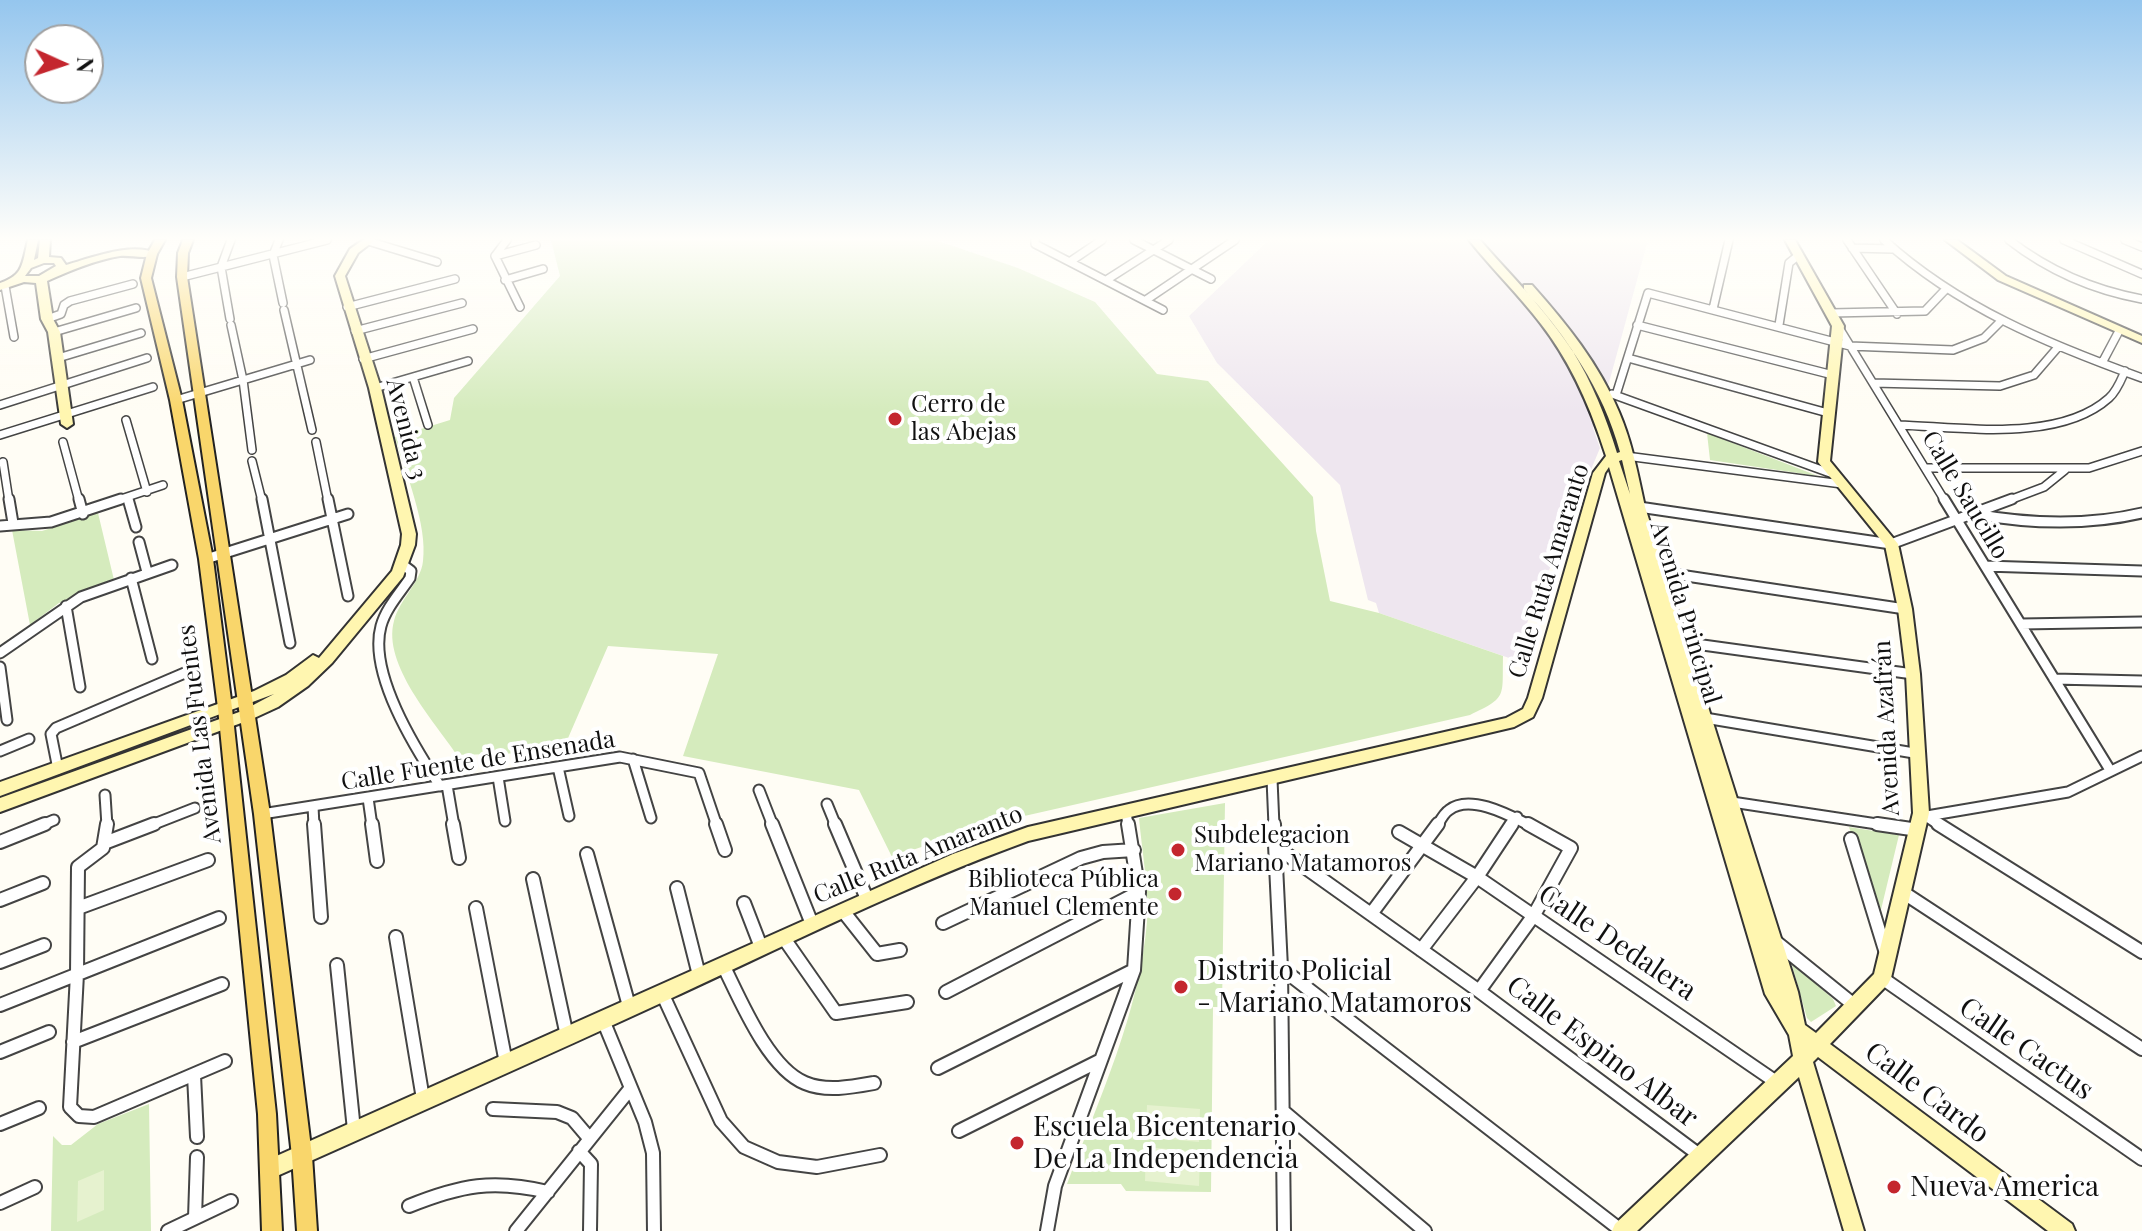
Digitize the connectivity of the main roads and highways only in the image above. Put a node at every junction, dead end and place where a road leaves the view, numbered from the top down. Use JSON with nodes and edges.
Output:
{"nodes":[{"id":1,"x":151,"y":297,"type":"edge"},
{"id":2,"x":185,"y":297,"type":"edge"},
{"id":3,"x":272,"y":1231,"type":"edge"},
{"id":4,"x":307,"y":1231,"type":"edge"}],
"edges":[{"from":1,"to":3,"type":"main road","name":"Avenida Las Fuentes"},
{"from":2,"to":4,"type":"main road","name":"Avenida Las Fuentes"}]}
